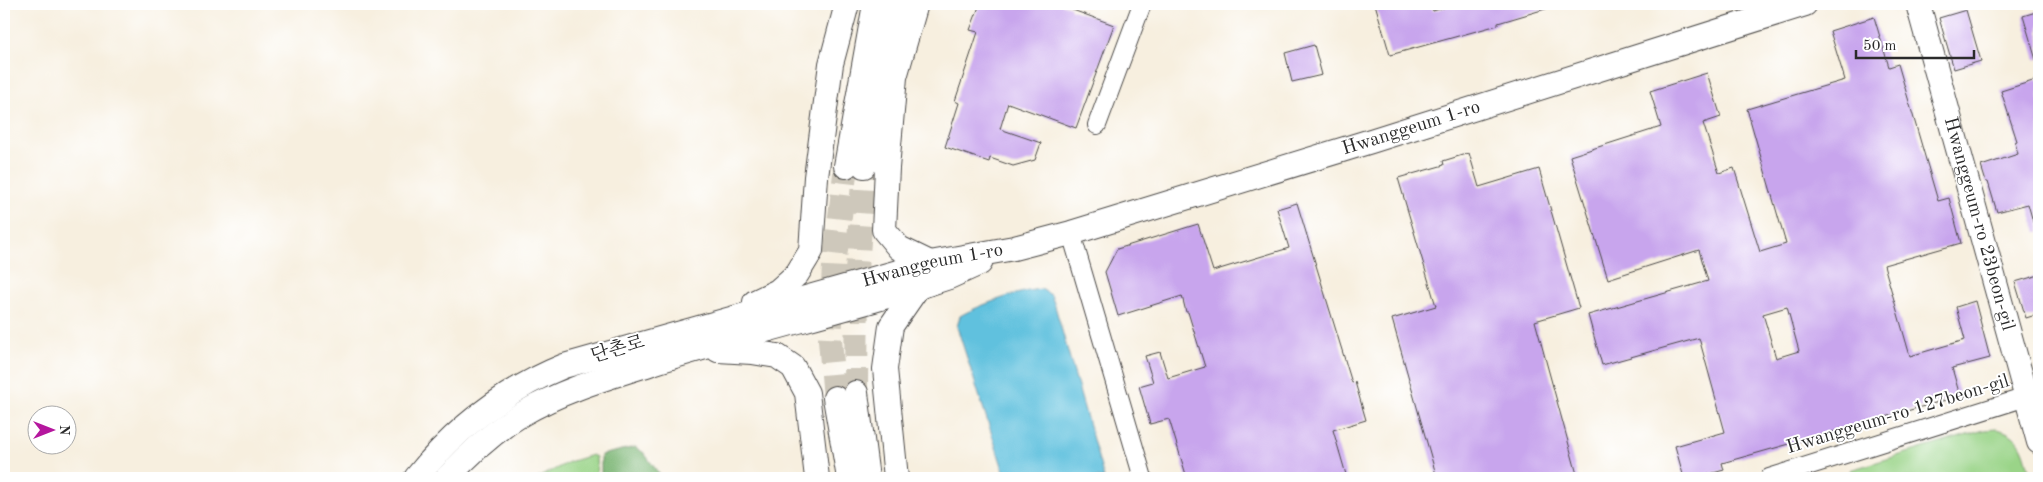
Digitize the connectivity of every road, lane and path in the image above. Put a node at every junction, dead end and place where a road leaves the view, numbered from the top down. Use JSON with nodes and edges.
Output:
{"nodes":[{"id":1,"x":847,"y":4,"type":"edge"},
{"id":2,"x":875,"y":4,"type":"edge"},
{"id":3,"x":897,"y":4,"type":"edge"},
{"id":4,"x":916,"y":4,"type":"edge"},
{"id":5,"x":1142,"y":4,"type":"edge"},
{"id":6,"x":1805,"y":4,"type":"edge"},
{"id":7,"x":1918,"y":4,"type":"edge"},
{"id":8,"x":1097,"y":125,"type":"dead end"},
{"id":9,"x":1071,"y":233,"type":"junction"},
{"id":10,"x":1014,"y":248,"type":"junction"},
{"id":11,"x":930,"y":263,"type":"junction"},
{"id":12,"x":918,"y":287,"type":"junction"},
{"id":13,"x":852,"y":296,"type":"junction"},
{"id":14,"x":706,"y":326,"type":"junction"},
{"id":15,"x":696,"y":349,"type":"junction"},
{"id":16,"x":2033,"y":395,"type":"edge"},
{"id":17,"x":2039,"y":442,"type":"edge"},
{"id":18,"x":416,"y":478,"type":"edge"},
{"id":19,"x":447,"y":478,"type":"edge"},
{"id":20,"x":817,"y":478,"type":"edge"},
{"id":21,"x":849,"y":478,"type":"edge"},
{"id":22,"x":867,"y":478,"type":"edge"},
{"id":23,"x":896,"y":478,"type":"edge"},
{"id":24,"x":1143,"y":478,"type":"edge"},
{"id":25,"x":1769,"y":478,"type":"edge"}],
"edges":[{"from":1,"to":14,"type":"main road"},
{"from":2,"to":3,"type":"main road"},
{"from":4,"to":11,"type":"main road"},
{"from":5,"to":8,"type":"street"},
{"from":6,"to":9,"type":"main road","name":"Hwanggeum 1-ro"},
{"from":7,"to":16,"type":"main road","name":"Hwanggeum-ro 23beon-gil"},
{"from":9,"to":10,"type":"main road","name":"Hwanggeum 1-ro"},
{"from":9,"to":24,"type":"street"},
{"from":10,"to":11,"type":"main road","name":"Hwanggeum 1-ro"},
{"from":10,"to":12,"type":"main road","name":"Hwanggeum 1-ro"},
{"from":11,"to":13,"type":"main road","name":"Hwanggeum 1-ro"},
{"from":12,"to":13,"type":"main road","name":"Hwanggeum 1-ro"},
{"from":12,"to":23,"type":"main road"},
{"from":13,"to":14,"type":"main road","name":"단촌로"},
{"from":13,"to":15,"type":"main road","name":"단촌로"},
{"from":14,"to":18,"type":"main road","name":"단촌로"},
{"from":15,"to":19,"type":"main road","name":"단촌로"},
{"from":15,"to":20,"type":"main road"},
{"from":16,"to":17,"type":"main road","name":"Hwanggeum-ro 23beon-gil"},
{"from":16,"to":25,"type":"street","name":"Hwanggeum-ro 127beon-gil"},
{"from":21,"to":22,"type":"main road"}]}
